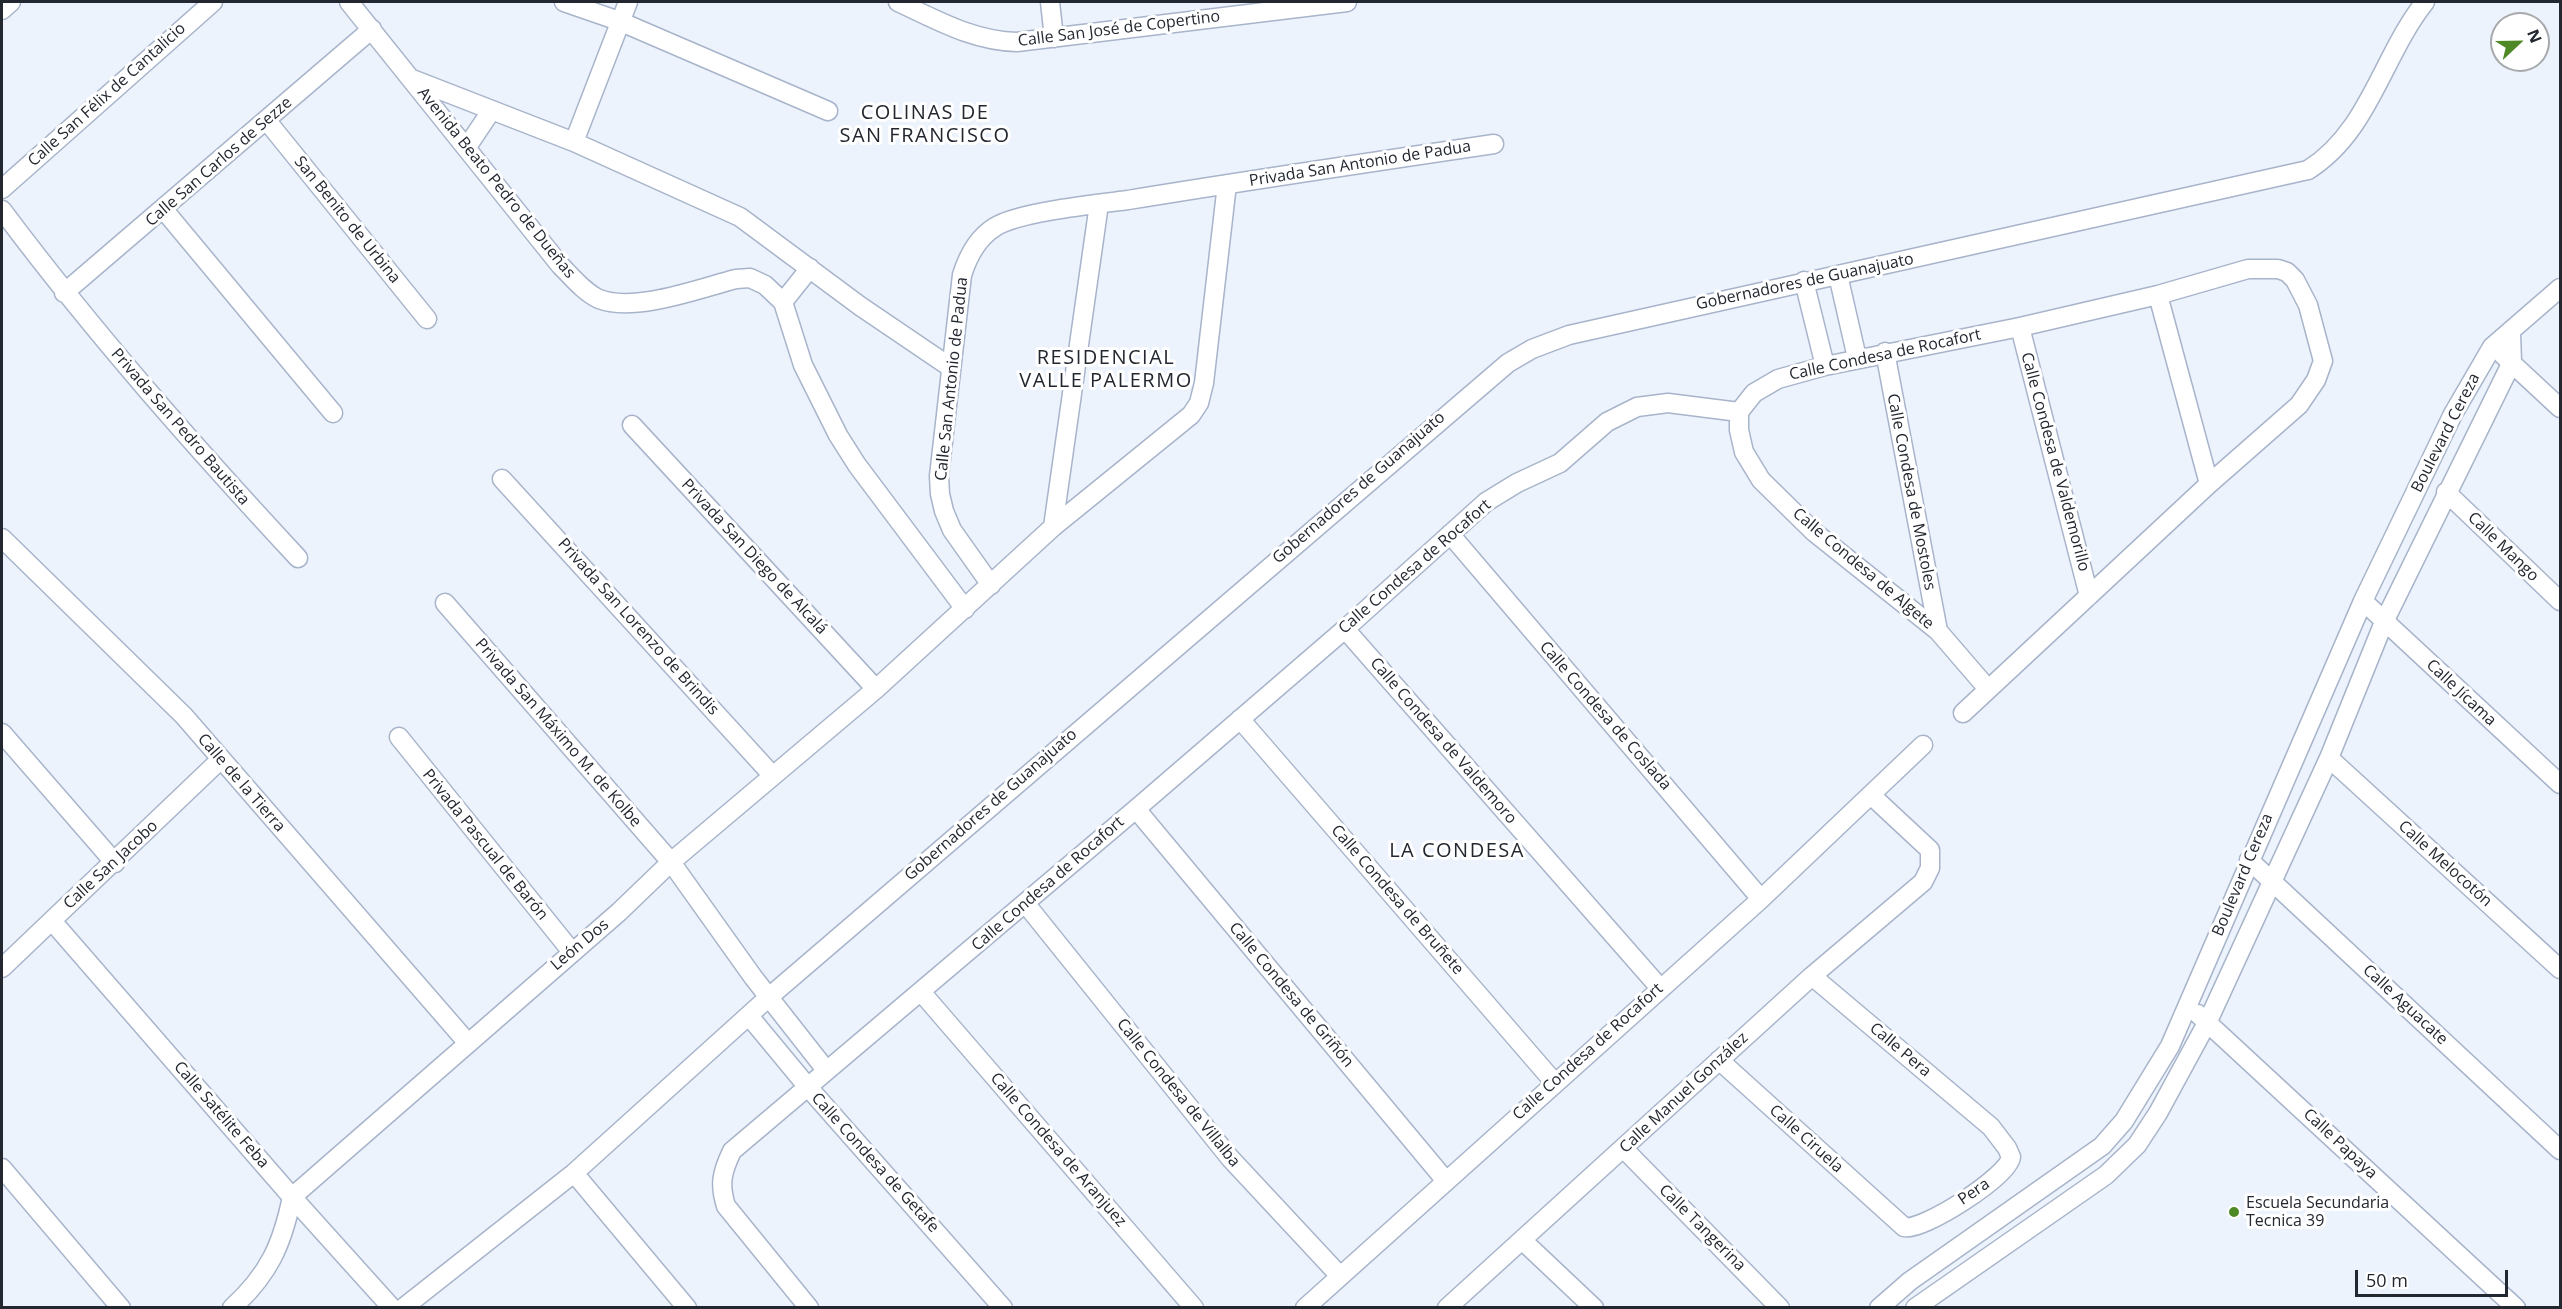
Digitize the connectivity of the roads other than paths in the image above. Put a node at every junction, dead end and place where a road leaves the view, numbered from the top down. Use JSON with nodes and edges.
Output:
{"nodes":[{"id":1,"x":11,"y":2,"type":"edge"},
{"id":2,"x":213,"y":2,"type":"edge"},
{"id":3,"x":349,"y":2,"type":"edge"},
{"id":4,"x":564,"y":2,"type":"edge"},
{"id":5,"x":628,"y":2,"type":"edge"},
{"id":6,"x":898,"y":2,"type":"edge"},
{"id":7,"x":1050,"y":2,"type":"edge"},
{"id":8,"x":1347,"y":2,"type":"edge"},
{"id":9,"x":2425,"y":2,"type":"edge"},
{"id":10,"x":2,"y":10,"type":"edge"},
{"id":11,"x":619,"y":21,"type":"junction"},
{"id":12,"x":372,"y":29,"type":"junction"},
{"id":13,"x":1054,"y":38,"type":"junction"},
{"id":14,"x":411,"y":78,"type":"junction"},
{"id":15,"x":491,"y":111,"type":"junction"},
{"id":16,"x":828,"y":111,"type":"dead end"},
{"id":17,"x":267,"y":121,"type":"junction"},
{"id":18,"x":574,"y":142,"type":"junction"},
{"id":19,"x":1494,"y":144,"type":"dead end"},
{"id":20,"x":467,"y":147,"type":"junction"},
{"id":21,"x":1227,"y":184,"type":"junction"},
{"id":22,"x":2,"y":189,"type":"edge"},
{"id":23,"x":1099,"y":204,"type":"junction"},
{"id":24,"x":2,"y":210,"type":"edge"},
{"id":25,"x":164,"y":210,"type":"junction"},
{"id":26,"x":810,"y":268,"type":"junction"},
{"id":27,"x":1838,"y":274,"type":"junction"},
{"id":28,"x":1804,"y":281,"type":"junction"},
{"id":29,"x":2560,"y":288,"type":"edge"},
{"id":30,"x":64,"y":293,"type":"junction"},
{"id":31,"x":2158,"y":295,"type":"junction"},
{"id":32,"x":783,"y":302,"type":"junction"},
{"id":33,"x":427,"y":319,"type":"dead end"},
{"id":34,"x":2020,"y":327,"type":"junction"},
{"id":35,"x":2511,"y":333,"type":"junction"},
{"id":36,"x":2492,"y":347,"type":"junction"},
{"id":37,"x":1885,"y":352,"type":"junction"},
{"id":38,"x":1857,"y":358,"type":"junction"},
{"id":39,"x":2512,"y":362,"type":"junction"},
{"id":40,"x":1825,"y":366,"type":"junction"},
{"id":41,"x":950,"y":367,"type":"junction"},
{"id":42,"x":2560,"y":408,"type":"edge"},
{"id":43,"x":1739,"y":412,"type":"junction"},
{"id":44,"x":333,"y":413,"type":"dead end"},
{"id":45,"x":632,"y":425,"type":"dead end"},
{"id":46,"x":502,"y":479,"type":"dead end"},
{"id":47,"x":2209,"y":484,"type":"junction"},
{"id":48,"x":2446,"y":492,"type":"junction"},
{"id":49,"x":1053,"y":527,"type":"junction"},
{"id":50,"x":1450,"y":534,"type":"junction"},
{"id":51,"x":2,"y":538,"type":"edge"},
{"id":52,"x":298,"y":558,"type":"dead end"},
{"id":53,"x":991,"y":585,"type":"junction"},
{"id":54,"x":2089,"y":596,"type":"junction"},
{"id":55,"x":2363,"y":601,"type":"junction"},
{"id":56,"x":2560,"y":601,"type":"edge"},
{"id":57,"x":445,"y":603,"type":"dead end"},
{"id":58,"x":966,"y":609,"type":"junction"},
{"id":59,"x":2384,"y":622,"type":"junction"},
{"id":60,"x":1345,"y":629,"type":"junction"},
{"id":61,"x":1938,"y":631,"type":"junction"},
{"id":62,"x":876,"y":689,"type":"junction"},
{"id":63,"x":1988,"y":689,"type":"junction"},
{"id":64,"x":1963,"y":713,"type":"dead end"},
{"id":65,"x":1240,"y":719,"type":"junction"},
{"id":66,"x":2,"y":733,"type":"edge"},
{"id":67,"x":399,"y":737,"type":"dead end"},
{"id":68,"x":1923,"y":745,"type":"dead end"},
{"id":69,"x":2329,"y":758,"type":"junction"},
{"id":70,"x":220,"y":760,"type":"junction"},
{"id":71,"x":773,"y":776,"type":"junction"},
{"id":72,"x":2560,"y":784,"type":"edge"},
{"id":73,"x":1872,"y":796,"type":"junction"},
{"id":74,"x":1136,"y":809,"type":"junction"},
{"id":75,"x":2249,"y":860,"type":"junction"},
{"id":76,"x":670,"y":862,"type":"junction"},
{"id":77,"x":115,"y":863,"type":"junction"},
{"id":78,"x":2270,"y":880,"type":"junction"},
{"id":79,"x":1761,"y":898,"type":"junction"},
{"id":80,"x":1025,"y":903,"type":"junction"},
{"id":81,"x":52,"y":921,"type":"junction"},
{"id":82,"x":572,"y":952,"type":"junction"},
{"id":83,"x":2,"y":968,"type":"edge"},
{"id":84,"x":2560,"y":969,"type":"edge"},
{"id":85,"x":1812,"y":976,"type":"junction"},
{"id":86,"x":1660,"y":988,"type":"junction"},
{"id":87,"x":922,"y":993,"type":"junction"},
{"id":88,"x":769,"y":997,"type":"junction"},
{"id":89,"x":2188,"y":1007,"type":"junction"},
{"id":90,"x":749,"y":1016,"type":"junction"},
{"id":91,"x":2208,"y":1021,"type":"junction"},
{"id":92,"x":467,"y":1042,"type":"junction"},
{"id":93,"x":1719,"y":1060,"type":"junction"},
{"id":94,"x":825,"y":1070,"type":"junction"},
{"id":95,"x":1554,"y":1082,"type":"junction"},
{"id":96,"x":807,"y":1086,"type":"junction"},
{"id":97,"x":1987,"y":1124,"type":"joint"},
{"id":98,"x":1624,"y":1149,"type":"junction"},
{"id":99,"x":2560,"y":1150,"type":"edge"},
{"id":100,"x":2,"y":1168,"type":"edge"},
{"id":101,"x":574,"y":1173,"type":"junction"},
{"id":102,"x":1446,"y":1181,"type":"junction"},
{"id":103,"x":292,"y":1197,"type":"junction"},
{"id":104,"x":1893,"y":1219,"type":"joint"},
{"id":105,"x":1522,"y":1240,"type":"junction"},
{"id":106,"x":1340,"y":1276,"type":"junction"},
{"id":107,"x":121,"y":1308,"type":"edge"},
{"id":108,"x":232,"y":1308,"type":"edge"},
{"id":109,"x":392,"y":1308,"type":"edge"},
{"id":110,"x":403,"y":1308,"type":"edge"},
{"id":111,"x":687,"y":1308,"type":"edge"},
{"id":112,"x":809,"y":1308,"type":"edge"},
{"id":113,"x":1003,"y":1308,"type":"edge"},
{"id":114,"x":1194,"y":1308,"type":"edge"},
{"id":115,"x":1305,"y":1308,"type":"edge"},
{"id":116,"x":1447,"y":1308,"type":"edge"},
{"id":117,"x":1594,"y":1308,"type":"edge"},
{"id":118,"x":1780,"y":1308,"type":"edge"},
{"id":119,"x":1879,"y":1308,"type":"edge"},
{"id":120,"x":1915,"y":1308,"type":"edge"},
{"id":121,"x":2516,"y":1308,"type":"edge"}],
"edges":[{"from":1,"to":10,"type":"street"},
{"from":2,"to":22,"type":"street","name":"Calle San Félix de Cantalicio"},
{"from":3,"to":12,"type":"street","name":"Avenida Beato Pedro de Dueñas"},
{"from":4,"to":11,"type":"street"},
{"from":5,"to":11,"type":"street"},
{"from":6,"to":13,"type":"street","name":"Calle San José de Copertino"},
{"from":7,"to":13,"type":"street"},
{"from":8,"to":13,"type":"street","name":"Calle San José de Copertino"},
{"from":9,"to":27,"type":"street","name":"Gobernadores de Guanajuato"},
{"from":11,"to":16,"type":"street"},
{"from":11,"to":18,"type":"street"},
{"from":12,"to":14,"type":"street","name":"Avenida Beato Pedro de Dueñas"},
{"from":12,"to":17,"type":"street","name":"Calle San Carlos de Sezze"},
{"from":14,"to":15,"type":"street","name":"Avenida Beato Pedro de Dueñas"},
{"from":14,"to":20,"type":"street","name":"Avenida Beato Pedro de Dueñas"},
{"from":15,"to":18,"type":"street","name":"Avenida Beato Pedro de Dueñas"},
{"from":15,"to":20,"type":"street"},
{"from":17,"to":25,"type":"street","name":"Calle San Carlos de Sezze"},
{"from":17,"to":33,"type":"street","name":"San Benito de Urbina"},
{"from":18,"to":26,"type":"street","name":"Avenida Beato Pedro de Dueñas"},
{"from":19,"to":21,"type":"street","name":"Privada San Antonio de Padua"},
{"from":20,"to":32,"type":"street","name":"Avenida Beato Pedro de Dueñas"},
{"from":21,"to":23,"type":"street","name":"Calle San Antonio de Padua"},
{"from":21,"to":49,"type":"street","name":"León Dos"},
{"from":23,"to":41,"type":"street","name":"Calle San Antonio de Padua"},
{"from":23,"to":49,"type":"street"},
{"from":24,"to":30,"type":"street","name":"Privada San Pedro Bautista"},
{"from":25,"to":30,"type":"street","name":"Calle San Carlos de Sezze"},
{"from":25,"to":44,"type":"street"},
{"from":26,"to":32,"type":"street"},
{"from":26,"to":41,"type":"street","name":"Avenida Beato Pedro de Dueñas"},
{"from":27,"to":28,"type":"street","name":"Gobernadores de Guanajuato"},
{"from":27,"to":38,"type":"street"},
{"from":28,"to":40,"type":"street"},
{"from":28,"to":88,"type":"street","name":"Gobernadores de Guanajuato"},
{"from":29,"to":35,"type":"street"},
{"from":30,"to":52,"type":"street","name":"Privada San Pedro Bautista"},
{"from":31,"to":34,"type":"street","name":"Calle Condesa de Rocafort"},
{"from":31,"to":47,"type":"street"},
{"from":31,"to":47,"type":"street","name":"Calle Condesa de Rocafort"},
{"from":32,"to":58,"type":"street"},
{"from":34,"to":37,"type":"street","name":"Calle Condesa de Rocafort"},
{"from":34,"to":54,"type":"street","name":"Calle Condesa de Valdemorillo"},
{"from":35,"to":36,"type":"street"},
{"from":35,"to":39,"type":"street"},
{"from":36,"to":39,"type":"street"},
{"from":36,"to":55,"type":"street","name":"Boulevard Cereza"},
{"from":37,"to":38,"type":"street","name":"Calle Condesa de Rocafort"},
{"from":37,"to":61,"type":"street","name":"Calle Condesa de Mostoles"},
{"from":38,"to":40,"type":"street","name":"Calle Condesa de Rocafort"},
{"from":39,"to":42,"type":"street"},
{"from":39,"to":48,"type":"street","name":"Boulevard Cereza"},
{"from":40,"to":43,"type":"street","name":"Calle Condesa de Rocafort"},
{"from":41,"to":53,"type":"street","name":"Calle San Antonio de Padua"},
{"from":43,"to":50,"type":"street","name":"Calle Condesa de Rocafort"},
{"from":43,"to":61,"type":"street","name":"Calle Condesa de Algete"},
{"from":45,"to":62,"type":"street","name":"Privada San Diego de Alcalá"},
{"from":46,"to":71,"type":"street","name":"Privada San Lorenzo de Brindis"},
{"from":47,"to":54,"type":"street","name":"Calle Condesa de Rocafort"},
{"from":48,"to":56,"type":"street","name":"Calle Mango"},
{"from":48,"to":59,"type":"street","name":"Boulevard Cereza"},
{"from":49,"to":53,"type":"street","name":"León Dos"},
{"from":50,"to":60,"type":"street","name":"Calle Condesa de Rocafort"},
{"from":50,"to":79,"type":"street","name":"Calle Condesa de Coslada"},
{"from":51,"to":70,"type":"street","name":"Calle de la Tierra"},
{"from":53,"to":58,"type":"street","name":"León Dos"},
{"from":54,"to":63,"type":"street","name":"Calle Condesa de Rocafort"},
{"from":55,"to":59,"type":"street","name":"Calle Jícama"},
{"from":55,"to":75,"type":"street","name":"Boulevard Cereza"},
{"from":57,"to":76,"type":"street","name":"Privada San Máximo M. de Kolbe"},
{"from":58,"to":62,"type":"street","name":"León Dos"},
{"from":59,"to":69,"type":"street","name":"Boulevard Cereza"},
{"from":59,"to":72,"type":"street","name":"Calle Jícama"},
{"from":60,"to":65,"type":"street","name":"Calle Condesa de Rocafort"},
{"from":60,"to":86,"type":"street","name":"Calle Condesa de Valdemoro"},
{"from":61,"to":63,"type":"street","name":"Calle Condesa de Algete"},
{"from":62,"to":71,"type":"street","name":"León Dos"},
{"from":63,"to":64,"type":"street","name":"Calle Condesa de Rocafort"},
{"from":65,"to":74,"type":"street","name":"Calle Condesa de Rocafort"},
{"from":65,"to":95,"type":"street","name":"Calle Condesa de Bruñete"},
{"from":66,"to":77,"type":"street"},
{"from":67,"to":82,"type":"street","name":"Privada Pascual de Barón"},
{"from":68,"to":73,"type":"street","name":"Calle Condesa de Rocafort"},
{"from":69,"to":78,"type":"street","name":"Boulevard Cereza"},
{"from":69,"to":84,"type":"street","name":"Calle Melocotón"},
{"from":70,"to":77,"type":"street","name":"Calle San Jacobo"},
{"from":70,"to":92,"type":"street","name":"Calle de la Tierra"},
{"from":71,"to":76,"type":"street","name":"León Dos"},
{"from":73,"to":79,"type":"street","name":"Calle Condesa de Rocafort"},
{"from":73,"to":85,"type":"street","name":"Calle Manuel González"},
{"from":74,"to":80,"type":"street","name":"Calle Condesa de Rocafort"},
{"from":74,"to":102,"type":"street","name":"Calle Condesa de Griñón"},
{"from":75,"to":78,"type":"street","name":"Calle Aguacate"},
{"from":75,"to":89,"type":"street","name":"Boulevard Cereza"},
{"from":76,"to":82,"type":"street","name":"León Dos"},
{"from":76,"to":88,"type":"street","name":"Privada San Máximo M. de Kolbe"},
{"from":77,"to":81,"type":"street","name":"Calle San Jacobo"},
{"from":78,"to":91,"type":"street","name":"Boulevard Cereza"},
{"from":78,"to":99,"type":"street","name":"Calle Aguacate"},
{"from":79,"to":86,"type":"street","name":"Calle Condesa de Rocafort"},
{"from":80,"to":87,"type":"street","name":"Calle Condesa de Rocafort"},
{"from":80,"to":106,"type":"street","name":"Calle Condesa de Villalba"},
{"from":81,"to":83,"type":"street","name":"Calle San Jacobo"},
{"from":81,"to":103,"type":"street","name":"Calle Satélite Feba"},
{"from":82,"to":92,"type":"street","name":"León Dos"},
{"from":85,"to":93,"type":"street","name":"Calle Manuel González"},
{"from":85,"to":97,"type":"street","name":"Calle Pera"},
{"from":86,"to":95,"type":"street","name":"Calle Condesa de Rocafort"},
{"from":87,"to":94,"type":"street","name":"Calle Condesa de Rocafort"},
{"from":87,"to":114,"type":"street","name":"Calle Condesa de Aranjuez"},
{"from":88,"to":90,"type":"street","name":"Gobernadores de Guanajuato"},
{"from":88,"to":94,"type":"street","name":"Calle Condesa de Getafe"},
{"from":89,"to":91,"type":"street","name":"Calle Papaya"},
{"from":89,"to":119,"type":"street","name":"Boulevard Cereza"},
{"from":90,"to":96,"type":"street","name":"Calle Condesa de Getafe"},
{"from":90,"to":101,"type":"street","name":"Gobernadores de Guanajuato"},
{"from":91,"to":120,"type":"street","name":"Boulevard Cereza"},
{"from":91,"to":121,"type":"street","name":"Calle Papaya"},
{"from":92,"to":103,"type":"street","name":"León Dos"},
{"from":93,"to":98,"type":"street","name":"Calle Manuel González"},
{"from":93,"to":104,"type":"street","name":"Calle Ciruela"},
{"from":94,"to":96,"type":"street","name":"Calle Condesa de Rocafort"},
{"from":95,"to":102,"type":"street","name":"Calle Condesa de Rocafort"},
{"from":96,"to":112,"type":"street","name":"Calle Condesa de Rocafort"},
{"from":96,"to":113,"type":"street","name":"Calle Condesa de Getafe"},
{"from":97,"to":104,"type":"street","name":"Pera"},
{"from":98,"to":105,"type":"street","name":"Calle Manuel González"},
{"from":98,"to":118,"type":"street","name":"Calle Tangerina"},
{"from":100,"to":107,"type":"street"},
{"from":101,"to":110,"type":"street","name":"Gobernadores de Guanajuato"},
{"from":101,"to":111,"type":"street"},
{"from":102,"to":106,"type":"street","name":"Calle Condesa de Rocafort"},
{"from":103,"to":108,"type":"street"},
{"from":103,"to":109,"type":"street","name":"Calle Satélite Feba"},
{"from":105,"to":116,"type":"street","name":"Calle Manuel González"},
{"from":105,"to":117,"type":"street"},
{"from":106,"to":115,"type":"street","name":"Calle Condesa de Rocafort"}]}
